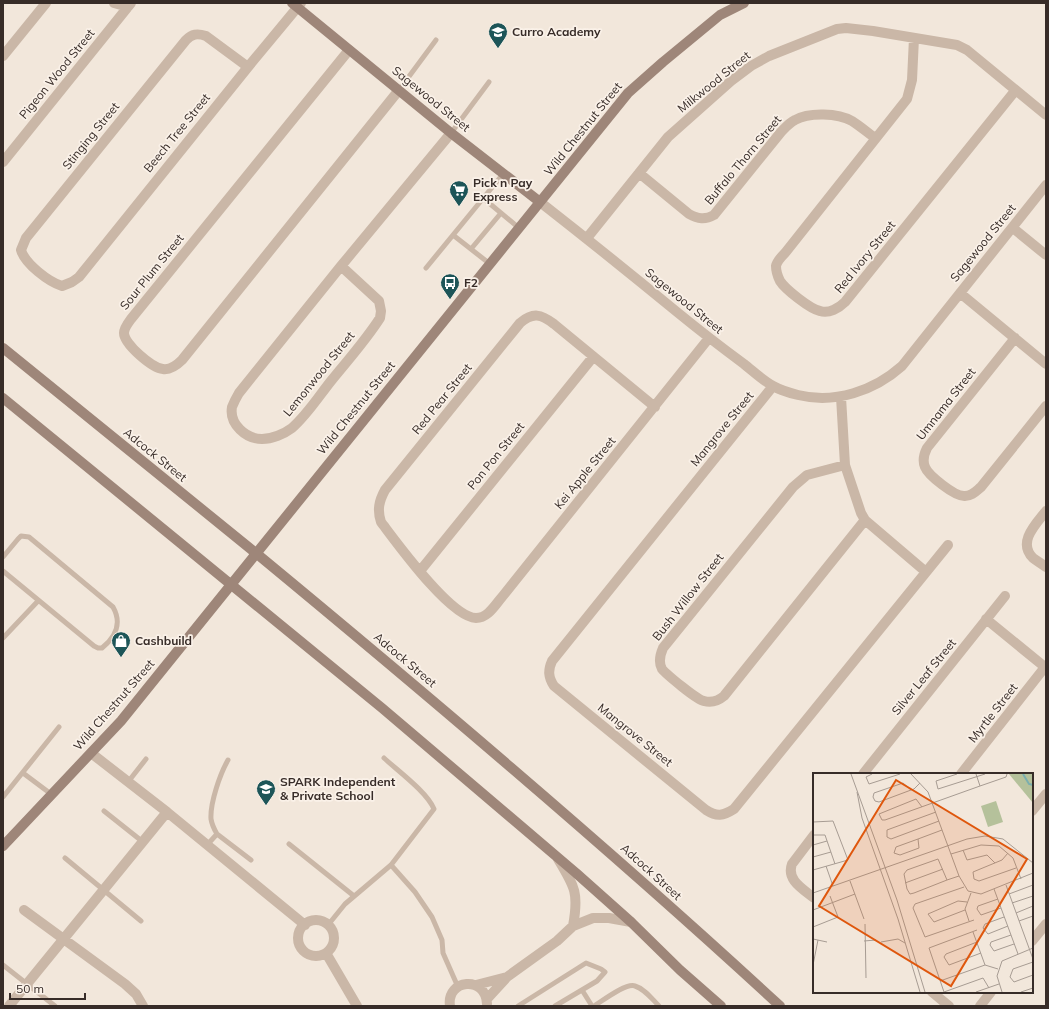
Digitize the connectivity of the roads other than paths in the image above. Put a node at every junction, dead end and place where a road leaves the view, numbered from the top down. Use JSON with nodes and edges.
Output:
{"nodes":[{"id":1,"x":46,"y":3,"type":"edge"},
{"id":2,"x":114,"y":3,"type":"edge"},
{"id":3,"x":744,"y":3,"type":"edge"},
{"id":4,"x":297,"y":4,"type":"edge"},
{"id":5,"x":129,"y":5,"type":"edge"},
{"id":6,"x":914,"y":38,"type":"junction"},
{"id":7,"x":436,"y":40,"type":"dead end"},
{"id":8,"x":349,"y":50,"type":"junction"},
{"id":9,"x":3,"y":56,"type":"edge"},
{"id":10,"x":248,"y":67,"type":"junction"},
{"id":11,"x":489,"y":82,"type":"dead end"},
{"id":12,"x":399,"y":90,"type":"junction"},
{"id":13,"x":1016,"y":91,"type":"junction"},
{"id":14,"x":1046,"y":115,"type":"edge"},
{"id":15,"x":451,"y":133,"type":"junction"},
{"id":16,"x":875,"y":138,"type":"junction"},
{"id":17,"x":3,"y":162,"type":"edge"},
{"id":18,"x":639,"y":173,"type":"junction"},
{"id":19,"x":503,"y":174,"type":"junction"},
{"id":20,"x":1046,"y":186,"type":"edge"},
{"id":21,"x":483,"y":198,"type":"junction"},
{"id":22,"x":540,"y":202,"type":"junction"},
{"id":23,"x":501,"y":213,"type":"junction"},
{"id":24,"x":519,"y":228,"type":"junction"},
{"id":25,"x":1013,"y":228,"type":"junction"},
{"id":26,"x":453,"y":235,"type":"junction"},
{"id":27,"x":587,"y":238,"type":"junction"},
{"id":28,"x":472,"y":249,"type":"junction"},
{"id":29,"x":1046,"y":255,"type":"edge"},
{"id":30,"x":490,"y":264,"type":"junction"},
{"id":31,"x":341,"y":266,"type":"junction"},
{"id":32,"x":426,"y":268,"type":"dead end"},
{"id":33,"x":79,"y":276,"type":"joint"},
{"id":34,"x":960,"y":293,"type":"junction"},
{"id":35,"x":709,"y":338,"type":"junction"},
{"id":36,"x":1015,"y":338,"type":"junction"},
{"id":37,"x":3,"y":348,"type":"edge"},
{"id":38,"x":593,"y":357,"type":"junction"},
{"id":39,"x":1046,"y":364,"type":"edge"},
{"id":40,"x":773,"y":386,"type":"junction"},
{"id":41,"x":841,"y":397,"type":"junction"},
{"id":42,"x":3,"y":398,"type":"edge"},
{"id":43,"x":1046,"y":406,"type":"edge"},
{"id":44,"x":655,"y":407,"type":"junction"},
{"id":45,"x":845,"y":465,"type":"junction"},
{"id":46,"x":1046,"y":511,"type":"edge"},
{"id":47,"x":865,"y":520,"type":"junction"},
{"id":48,"x":948,"y":545,"type":"dead end"},
{"id":49,"x":256,"y":553,"type":"junction"},
{"id":50,"x":3,"y":557,"type":"edge"},
{"id":51,"x":1046,"y":567,"type":"edge"},
{"id":52,"x":3,"y":571,"type":"edge"},
{"id":53,"x":420,"y":571,"type":"junction"},
{"id":54,"x":926,"y":572,"type":"junction"},
{"id":55,"x":231,"y":583,"type":"junction"},
{"id":56,"x":1005,"y":596,"type":"dead end"},
{"id":57,"x":38,"y":601,"type":"junction"},
{"id":58,"x":476,"y":618,"type":"joint"},
{"id":59,"x":986,"y":619,"type":"junction"},
{"id":60,"x":3,"y":638,"type":"edge"},
{"id":61,"x":1045,"y":668,"type":"edge"},
{"id":62,"x":59,"y":727,"type":"dead end"},
{"id":63,"x":91,"y":753,"type":"junction"},
{"id":64,"x":384,"y":758,"type":"dead end"},
{"id":65,"x":146,"y":759,"type":"dead end"},
{"id":66,"x":228,"y":760,"type":"dead end"},
{"id":67,"x":23,"y":773,"type":"junction"},
{"id":68,"x":864,"y":773,"type":"edge"},
{"id":69,"x":962,"y":773,"type":"edge"},
{"id":70,"x":128,"y":782,"type":"junction"},
{"id":71,"x":51,"y":794,"type":"junction"},
{"id":72,"x":1046,"y":794,"type":"edge"},
{"id":73,"x":3,"y":797,"type":"edge"},
{"id":74,"x":104,"y":811,"type":"dead end"},
{"id":75,"x":1033,"y":811,"type":"edge"},
{"id":76,"x":167,"y":812,"type":"junction"},
{"id":77,"x":217,"y":834,"type":"junction"},
{"id":78,"x":813,"y":837,"type":"edge"},
{"id":79,"x":5,"y":841,"type":"edge"},
{"id":80,"x":142,"y":842,"type":"junction"},
{"id":81,"x":289,"y":844,"type":"dead end"},
{"id":82,"x":208,"y":845,"type":"junction"},
{"id":83,"x":556,"y":856,"type":"junction"},
{"id":84,"x":65,"y":858,"type":"dead end"},
{"id":85,"x":251,"y":860,"type":"dead end"},
{"id":86,"x":391,"y":865,"type":"junction"},
{"id":87,"x":104,"y":889,"type":"junction"},
{"id":88,"x":354,"y":896,"type":"junction"},
{"id":89,"x":813,"y":897,"type":"edge"},
{"id":90,"x":24,"y":910,"type":"dead end"},
{"id":91,"x":142,"y":921,"type":"dead end"},
{"id":92,"x":630,"y":922,"type":"junction"},
{"id":93,"x":1046,"y":924,"type":"edge"},
{"id":94,"x":305,"y":925,"type":"junction"},
{"id":95,"x":328,"y":925,"type":"junction"},
{"id":96,"x":573,"y":926,"type":"junction"},
{"id":97,"x":63,"y":940,"type":"junction"},
{"id":98,"x":1033,"y":941,"type":"edge"},
{"id":99,"x":326,"y":952,"type":"junction"},
{"id":100,"x":3,"y":965,"type":"edge"},
{"id":101,"x":507,"y":977,"type":"junction"},
{"id":102,"x":27,"y":984,"type":"junction"},
{"id":103,"x":476,"y":985,"type":"junction"},
{"id":104,"x":458,"y":987,"type":"junction"},
{"id":105,"x":582,"y":990,"type":"junction"},
{"id":106,"x":933,"y":993,"type":"edge"},
{"id":107,"x":990,"y":993,"type":"edge"},
{"id":108,"x":487,"y":1003,"type":"edge"},
{"id":109,"x":656,"y":1005,"type":"edge"},
{"id":110,"x":9,"y":1006,"type":"edge"},
{"id":111,"x":54,"y":1006,"type":"edge"},
{"id":112,"x":143,"y":1006,"type":"edge"},
{"id":113,"x":357,"y":1006,"type":"edge"},
{"id":114,"x":450,"y":1006,"type":"edge"},
{"id":115,"x":518,"y":1006,"type":"edge"},
{"id":116,"x":555,"y":1006,"type":"edge"},
{"id":117,"x":593,"y":1006,"type":"edge"},
{"id":118,"x":722,"y":1006,"type":"edge"},
{"id":119,"x":780,"y":1006,"type":"edge"},
{"id":120,"x":949,"y":1006,"type":"edge"},
{"id":121,"x":980,"y":1006,"type":"edge"}],
"edges":[{"from":1,"to":9,"type":"street"},
{"from":2,"to":5,"type":"street"},
{"from":3,"to":22,"type":"main road","name":"Wild Chestnut Street"},
{"from":4,"to":8,"type":"main road","name":"Sagewood Street"},
{"from":4,"to":10,"type":"street","name":"Beech Tree Street"},
{"from":5,"to":17,"type":"street","name":"Pigeon Wood Street"},
{"from":6,"to":13,"type":"street","name":"Milkwood Street"},
{"from":6,"to":16,"type":"street","name":"Red Ivory Street"},
{"from":6,"to":18,"type":"street","name":"Milkwood Street"},
{"from":7,"to":12,"type":"lane"},
{"from":8,"to":12,"type":"main road","name":"Sagewood Street"},
{"from":8,"to":12,"type":"street","name":"Sour Plum Street"},
{"from":10,"to":33,"type":"street","name":"Beech Tree Street"},
{"from":10,"to":33,"type":"street","name":"Stinging Street"},
{"from":11,"to":15,"type":"lane"},
{"from":12,"to":15,"type":"main road","name":"Sagewood Street"},
{"from":13,"to":14,"type":"street","name":"Milkwood Street"},
{"from":13,"to":16,"type":"street","name":"Red Ivory Street"},
{"from":15,"to":19,"type":"main road","name":"Sagewood Street"},
{"from":15,"to":31,"type":"street","name":"Lemonwood Street"},
{"from":16,"to":18,"type":"street","name":"Buffalo Thorn Street"},
{"from":18,"to":27,"type":"street","name":"Milkwood Street"},
{"from":19,"to":21,"type":"lane"},
{"from":19,"to":22,"type":"main road","name":"Sagewood Street"},
{"from":20,"to":25,"type":"street","name":"Sagewood Street"},
{"from":21,"to":23,"type":"lane"},
{"from":21,"to":26,"type":"lane"},
{"from":22,"to":24,"type":"main road","name":"Wild Chestnut Street"},
{"from":22,"to":27,"type":"street","name":"Sagewood Street"},
{"from":23,"to":24,"type":"lane"},
{"from":23,"to":28,"type":"lane"},
{"from":24,"to":30,"type":"main road","name":"Wild Chestnut Street"},
{"from":25,"to":29,"type":"street"},
{"from":25,"to":34,"type":"street","name":"Sagewood Street"},
{"from":26,"to":28,"type":"lane"},
{"from":26,"to":32,"type":"lane"},
{"from":27,"to":35,"type":"street","name":"Sagewood Street"},
{"from":28,"to":30,"type":"lane"},
{"from":30,"to":49,"type":"main road","name":"Wild Chestnut Street"},
{"from":31,"to":31,"type":"street","name":"Lemonwood Street"},
{"from":34,"to":36,"type":"street"},
{"from":34,"to":41,"type":"street","name":"Sagewood Street"},
{"from":35,"to":40,"type":"street","name":"Sagewood Street"},
{"from":35,"to":44,"type":"street","name":"Kei Apple Street"},
{"from":36,"to":39,"type":"street"},
{"from":36,"to":43,"type":"street","name":"Umnama Street"},
{"from":37,"to":49,"type":"main road","name":"Adcock Street"},
{"from":38,"to":44,"type":"street","name":"Red Pear Street"},
{"from":38,"to":53,"type":"street","name":"Pon Pon Street"},
{"from":38,"to":53,"type":"street","name":"Red Pear Street"},
{"from":40,"to":41,"type":"street","name":"Sagewood Street"},
{"from":40,"to":54,"type":"street","name":"Mangrove Street"},
{"from":41,"to":45,"type":"street"},
{"from":42,"to":55,"type":"main road"},
{"from":44,"to":58,"type":"street","name":"Kei Apple Street"},
{"from":45,"to":47,"type":"street"},
{"from":45,"to":47,"type":"street","name":"Bush Willow Street"},
{"from":46,"to":51,"type":"street"},
{"from":47,"to":54,"type":"street"},
{"from":48,"to":54,"type":"street","name":"Mangrove Street"},
{"from":49,"to":55,"type":"main road","name":"Wild Chestnut Street"},
{"from":49,"to":119,"type":"main road","name":"Adcock Street"},
{"from":50,"to":57,"type":"lane"},
{"from":52,"to":57,"type":"lane"},
{"from":53,"to":58,"type":"street","name":"Red Pear Street"},
{"from":55,"to":63,"type":"main road","name":"Wild Chestnut Street"},
{"from":55,"to":83,"type":"main road"},
{"from":56,"to":59,"type":"street","name":"Silver Leaf Street"},
{"from":57,"to":60,"type":"lane"},
{"from":59,"to":61,"type":"street"},
{"from":59,"to":68,"type":"street","name":"Silver Leaf Street"},
{"from":61,"to":69,"type":"street","name":"Myrtle Street"},
{"from":62,"to":67,"type":"lane"},
{"from":63,"to":70,"type":"street"},
{"from":63,"to":71,"type":"main road","name":"Wild Chestnut Street"},
{"from":64,"to":86,"type":"lane"},
{"from":65,"to":70,"type":"lane"},
{"from":66,"to":77,"type":"lane"},
{"from":67,"to":71,"type":"lane"},
{"from":67,"to":73,"type":"lane"},
{"from":70,"to":76,"type":"street"},
{"from":71,"to":79,"type":"main road","name":"Wild Chestnut Street"},
{"from":72,"to":75,"type":"street"},
{"from":74,"to":80,"type":"lane"},
{"from":76,"to":80,"type":"street"},
{"from":76,"to":82,"type":"street"},
{"from":77,"to":82,"type":"lane"},
{"from":77,"to":85,"type":"lane"},
{"from":78,"to":89,"type":"street"},
{"from":80,"to":87,"type":"street"},
{"from":81,"to":88,"type":"lane"},
{"from":82,"to":94,"type":"street"},
{"from":83,"to":92,"type":"main road"},
{"from":83,"to":96,"type":"street"},
{"from":84,"to":87,"type":"lane"},
{"from":86,"to":88,"type":"lane"},
{"from":86,"to":104,"type":"lane"},
{"from":87,"to":91,"type":"lane"},
{"from":87,"to":97,"type":"street"},
{"from":88,"to":95,"type":"lane"},
{"from":90,"to":97,"type":"street"},
{"from":92,"to":96,"type":"street"},
{"from":92,"to":118,"type":"main road"},
{"from":93,"to":98,"type":"street"},
{"from":94,"to":95,"type":"street"},
{"from":94,"to":99,"type":"street"},
{"from":95,"to":99,"type":"street"},
{"from":96,"to":101,"type":"street"},
{"from":97,"to":102,"type":"street"},
{"from":97,"to":112,"type":"street"},
{"from":99,"to":113,"type":"street"},
{"from":100,"to":102,"type":"lane"},
{"from":101,"to":103,"type":"street"},
{"from":101,"to":108,"type":"street"},
{"from":102,"to":110,"type":"street"},
{"from":102,"to":111,"type":"lane"},
{"from":103,"to":104,"type":"street"},
{"from":103,"to":108,"type":"street"},
{"from":104,"to":114,"type":"street"},
{"from":105,"to":115,"type":"lane"},
{"from":105,"to":116,"type":"lane"},
{"from":105,"to":117,"type":"lane"},
{"from":106,"to":120,"type":"street"},
{"from":107,"to":121,"type":"street"},
{"from":109,"to":117,"type":"lane"}]}
